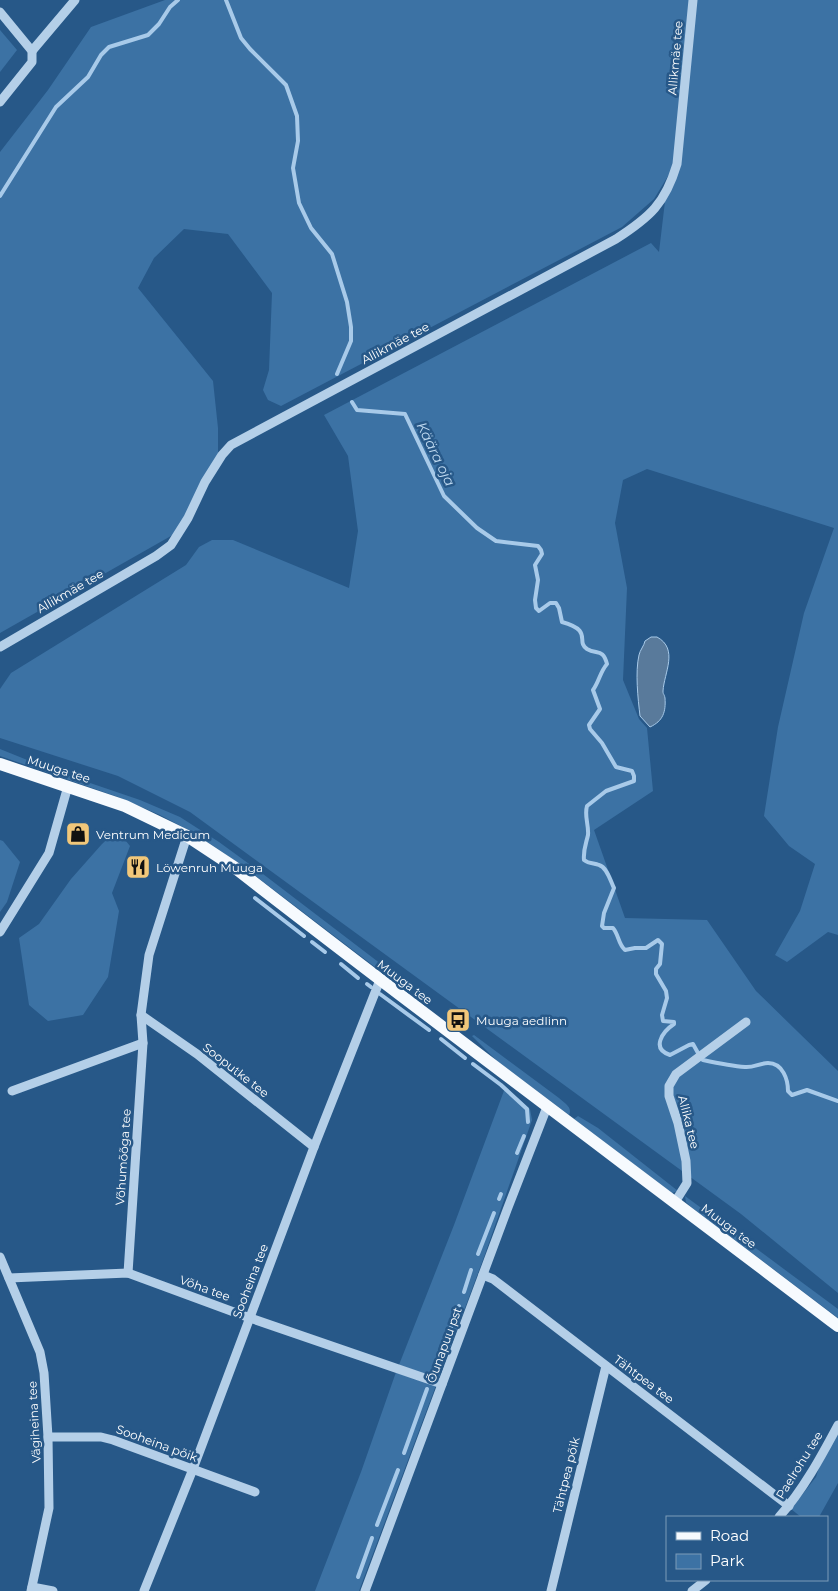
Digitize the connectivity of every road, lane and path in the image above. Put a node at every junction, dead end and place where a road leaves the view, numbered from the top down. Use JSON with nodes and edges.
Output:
{"nodes":[{"id":1,"x":75,"y":0,"type":"edge"},
{"id":2,"x":693,"y":0,"type":"edge"},
{"id":3,"x":0,"y":12,"type":"edge"},
{"id":4,"x":32,"y":51,"type":"junction"},
{"id":5,"x":0,"y":102,"type":"edge"},
{"id":6,"x":0,"y":647,"type":"edge"},
{"id":7,"x":0,"y":764,"type":"edge"},
{"id":8,"x":68,"y":786,"type":"junction"},
{"id":9,"x":187,"y":836,"type":"junction"},
{"id":10,"x":0,"y":932,"type":"edge"},
{"id":11,"x":380,"y":980,"type":"junction"},
{"id":12,"x":141,"y":1016,"type":"junction"},
{"id":13,"x":746,"y":1022,"type":"dead end"},
{"id":14,"x":143,"y":1043,"type":"junction"},
{"id":15,"x":12,"y":1091,"type":"dead end"},
{"id":16,"x":547,"y":1107,"type":"junction"},
{"id":17,"x":314,"y":1147,"type":"junction"},
{"id":18,"x":675,"y":1202,"type":"junction"},
{"id":19,"x":0,"y":1257,"type":"edge"},
{"id":20,"x":128,"y":1273,"type":"junction"},
{"id":21,"x":483,"y":1274,"type":"junction"},
{"id":22,"x":9,"y":1278,"type":"junction"},
{"id":23,"x":250,"y":1318,"type":"junction"},
{"id":24,"x":838,"y":1326,"type":"edge"},
{"id":25,"x":606,"y":1366,"type":"junction"},
{"id":26,"x":442,"y":1384,"type":"junction"},
{"id":27,"x":838,"y":1425,"type":"edge"},
{"id":28,"x":48,"y":1438,"type":"junction"},
{"id":29,"x":193,"y":1469,"type":"junction"},
{"id":30,"x":255,"y":1492,"type":"dead end"},
{"id":31,"x":789,"y":1506,"type":"junction"},
{"id":32,"x":780,"y":1516,"type":"edge"},
{"id":33,"x":705,"y":1581,"type":"edge"},
{"id":34,"x":32,"y":1589,"type":"edge"},
{"id":35,"x":53,"y":1591,"type":"edge"},
{"id":36,"x":144,"y":1591,"type":"edge"},
{"id":37,"x":365,"y":1591,"type":"edge"},
{"id":38,"x":551,"y":1591,"type":"edge"},
{"id":39,"x":692,"y":1591,"type":"edge"}],
"edges":[{"from":1,"to":4,"type":"street"},
{"from":2,"to":6,"type":"street","name":"Allikmäe tee"},
{"from":3,"to":4,"type":"street"},
{"from":4,"to":5,"type":"street"},
{"from":7,"to":8,"type":"main road","name":"Muuga tee"},
{"from":8,"to":9,"type":"main road","name":"Muuga tee"},
{"from":8,"to":10,"type":"street"},
{"from":9,"to":11,"type":"main road","name":"Muuga tee"},
{"from":9,"to":12,"type":"street","name":"Võhumõõga tee"},
{"from":11,"to":16,"type":"main road","name":"Muuga tee"},
{"from":11,"to":17,"type":"street","name":"Sooheina tee"},
{"from":12,"to":14,"type":"street","name":"Võhumõõga tee"},
{"from":12,"to":17,"type":"street","name":"Sooputke tee"},
{"from":13,"to":18,"type":"street","name":"Allika tee"},
{"from":14,"to":15,"type":"street"},
{"from":14,"to":20,"type":"street","name":"Võhumõõga tee"},
{"from":16,"to":18,"type":"main road","name":"Muuga tee"},
{"from":16,"to":21,"type":"street","name":"Õunapuu pst"},
{"from":17,"to":23,"type":"street","name":"Sooheina tee"},
{"from":18,"to":24,"type":"main road","name":"Muuga tee"},
{"from":19,"to":22,"type":"street","name":"Vägiheina tee"},
{"from":20,"to":22,"type":"street","name":"Võha tee"},
{"from":20,"to":23,"type":"street","name":"Võha tee"},
{"from":21,"to":25,"type":"street","name":"Tähtpea tee"},
{"from":21,"to":26,"type":"street","name":"Õunapuu pst"},
{"from":22,"to":28,"type":"street","name":"Vägiheina tee"},
{"from":23,"to":26,"type":"street","name":"Võha tee"},
{"from":23,"to":29,"type":"street","name":"Sooheina tee"},
{"from":25,"to":31,"type":"street","name":"Tähtpea tee"},
{"from":25,"to":38,"type":"street","name":"Tähtpea põik"},
{"from":26,"to":37,"type":"street","name":"Õunapuu pst"},
{"from":27,"to":31,"type":"street","name":"Paelrohu tee"},
{"from":28,"to":29,"type":"street","name":"Sooheina põik"},
{"from":28,"to":34,"type":"street","name":"Vägiheina tee"},
{"from":29,"to":30,"type":"street","name":"Sooheina põik"},
{"from":29,"to":36,"type":"street","name":"Sooheina tee"},
{"from":31,"to":32,"type":"street","name":"Paelrohu tee"},
{"from":33,"to":39,"type":"street"},
{"from":34,"to":35,"type":"street"}]}
